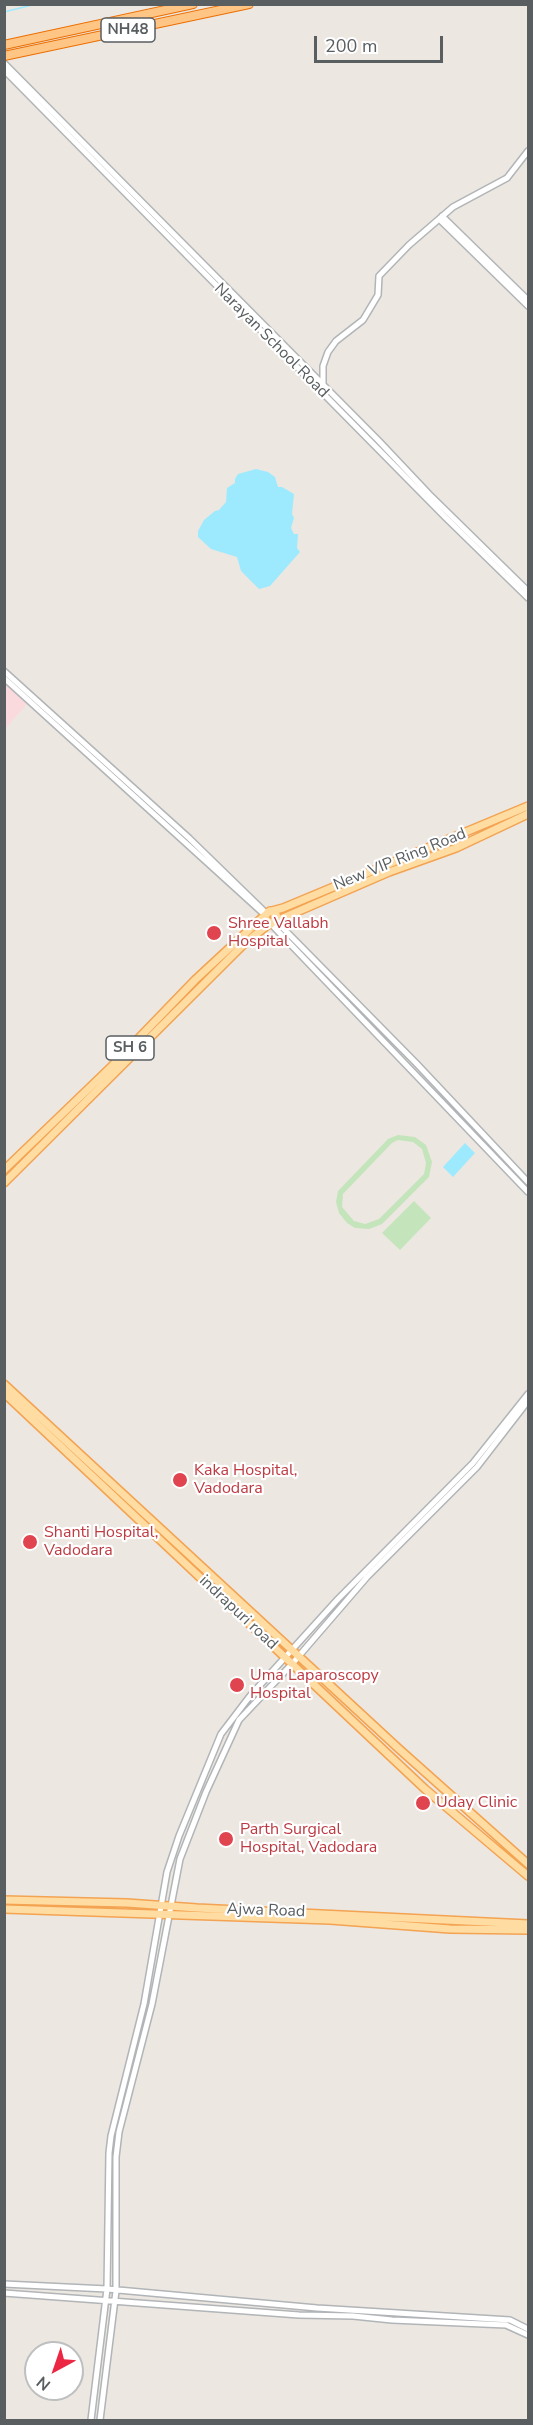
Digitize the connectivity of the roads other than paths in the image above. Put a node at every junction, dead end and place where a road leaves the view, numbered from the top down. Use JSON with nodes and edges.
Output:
{"nodes":[{"id":1,"x":193,"y":4,"type":"edge"},
{"id":2,"x":249,"y":4,"type":"edge"},
{"id":3,"x":4,"y":45,"type":"edge"},
{"id":4,"x":15,"y":54,"type":"junction"},
{"id":5,"x":4,"y":56,"type":"edge"},
{"id":6,"x":4,"y":63,"type":"edge"},
{"id":7,"x":4,"y":70,"type":"edge"},
{"id":8,"x":13,"y":72,"type":"junction"},
{"id":9,"x":528,"y":151,"type":"edge"},
{"id":10,"x":440,"y":217,"type":"junction"},
{"id":11,"x":528,"y":300,"type":"edge"},
{"id":12,"x":528,"y":306,"type":"edge"},
{"id":13,"x":323,"y":386,"type":"junction"},
{"id":14,"x":528,"y":591,"type":"edge"},
{"id":15,"x":528,"y":598,"type":"edge"},
{"id":16,"x":4,"y":671,"type":"edge"},
{"id":17,"x":4,"y":678,"type":"edge"},
{"id":18,"x":528,"y":806,"type":"edge"},
{"id":19,"x":528,"y":814,"type":"edge"},
{"id":20,"x":266,"y":914,"type":"junction"},
{"id":21,"x":273,"y":923,"type":"junction"},
{"id":22,"x":4,"y":1170,"type":"edge"},
{"id":23,"x":528,"y":1182,"type":"edge"},
{"id":24,"x":4,"y":1183,"type":"edge"},
{"id":25,"x":528,"y":1192,"type":"edge"},
{"id":26,"x":4,"y":1384,"type":"edge"},
{"id":27,"x":4,"y":1393,"type":"edge"},
{"id":28,"x":528,"y":1394,"type":"edge"},
{"id":29,"x":528,"y":1401,"type":"edge"},
{"id":30,"x":296,"y":1653,"type":"junction"},
{"id":31,"x":286,"y":1658,"type":"junction"},
{"id":32,"x":292,"y":1664,"type":"junction"},
{"id":33,"x":216,"y":1749,"type":"junction"},
{"id":34,"x":223,"y":1752,"type":"junction"},
{"id":35,"x":528,"y":1864,"type":"edge"},
{"id":36,"x":528,"y":1876,"type":"edge"},
{"id":37,"x":4,"y":1900,"type":"edge"},
{"id":38,"x":161,"y":1906,"type":"junction"},
{"id":39,"x":170,"y":1907,"type":"junction"},
{"id":40,"x":4,"y":1909,"type":"edge"},
{"id":41,"x":160,"y":1915,"type":"junction"},
{"id":42,"x":169,"y":1916,"type":"junction"},
{"id":43,"x":528,"y":1924,"type":"edge"},
{"id":44,"x":528,"y":1930,"type":"edge"},
{"id":45,"x":4,"y":2284,"type":"edge"},
{"id":46,"x":64,"y":2286,"type":"junction"},
{"id":47,"x":108,"y":2289,"type":"junction"},
{"id":48,"x":116,"y":2290,"type":"junction"},
{"id":49,"x":4,"y":2293,"type":"edge"},
{"id":50,"x":64,"y":2296,"type":"junction"},
{"id":51,"x":106,"y":2299,"type":"junction"},
{"id":52,"x":116,"y":2299,"type":"junction"},
{"id":53,"x":528,"y":2329,"type":"edge"},
{"id":54,"x":528,"y":2335,"type":"edge"},
{"id":55,"x":91,"y":2421,"type":"edge"},
{"id":56,"x":100,"y":2421,"type":"edge"}],
"edges":[{"from":1,"to":3,"type":"highway","number":"NH48"},
{"from":2,"to":4,"type":"highway","number":"NH48"},
{"from":4,"to":5,"type":"highway","number":"NH48"},
{"from":4,"to":8,"type":"street"},
{"from":6,"to":8,"type":"street"},
{"from":7,"to":15,"type":"street","name":"Narayan School Road"},
{"from":8,"to":13,"type":"street"},
{"from":9,"to":10,"type":"street"},
{"from":10,"to":11,"type":"street"},
{"from":10,"to":12,"type":"street"},
{"from":10,"to":13,"type":"street"},
{"from":13,"to":14,"type":"street"},
{"from":16,"to":20,"type":"street"},
{"from":17,"to":20,"type":"street"},
{"from":18,"to":20,"type":"main road","name":"New VIP Ring Road","number":"SH 6"},
{"from":19,"to":21,"type":"main road","name":"New VIP Ring Road","number":"SH 6"},
{"from":20,"to":21,"type":"main road"},
{"from":20,"to":21,"type":"main road"},
{"from":20,"to":22,"type":"main road","name":"New VIP Ring Road","number":"SH 6"},
{"from":21,"to":23,"type":"street"},
{"from":21,"to":24,"type":"main road","name":"New VIP Ring Road","number":"SH 6"},
{"from":21,"to":25,"type":"street"},
{"from":26,"to":30,"type":"main road","name":"indrapuri road"},
{"from":27,"to":31,"type":"main road","name":"indrapuri road"},
{"from":28,"to":30,"type":"street"},
{"from":29,"to":30,"type":"street"},
{"from":30,"to":31,"type":"street"},
{"from":30,"to":32,"type":"street"},
{"from":30,"to":35,"type":"main road","name":"indrapuri road"},
{"from":31,"to":32,"type":"main road","name":"indrapuri road"},
{"from":31,"to":33,"type":"street"},
{"from":32,"to":34,"type":"street"},
{"from":32,"to":36,"type":"main road","name":"indrapuri road"},
{"from":33,"to":34,"type":"street"},
{"from":33,"to":38,"type":"street"},
{"from":34,"to":39,"type":"street"},
{"from":37,"to":38,"type":"main road","name":"Ajwa Road"},
{"from":38,"to":39,"type":"main road","name":"Ajwa Road"},
{"from":38,"to":41,"type":"street"},
{"from":39,"to":42,"type":"street"},
{"from":39,"to":43,"type":"main road","name":"Ajwa Road"},
{"from":40,"to":41,"type":"main road","name":"Ajwa Road"},
{"from":41,"to":42,"type":"main road","name":"Ajwa Road"},
{"from":41,"to":47,"type":"street"},
{"from":42,"to":44,"type":"main road","name":"Ajwa Road"},
{"from":42,"to":48,"type":"street"},
{"from":45,"to":46,"type":"street"},
{"from":46,"to":47,"type":"street"},
{"from":46,"to":50,"type":"street"},
{"from":47,"to":48,"type":"street"},
{"from":47,"to":51,"type":"street"},
{"from":48,"to":52,"type":"street"},
{"from":48,"to":53,"type":"street"},
{"from":49,"to":50,"type":"street"},
{"from":50,"to":51,"type":"street"},
{"from":51,"to":52,"type":"street"},
{"from":51,"to":55,"type":"street"},
{"from":52,"to":54,"type":"street"},
{"from":52,"to":56,"type":"street"}]}
